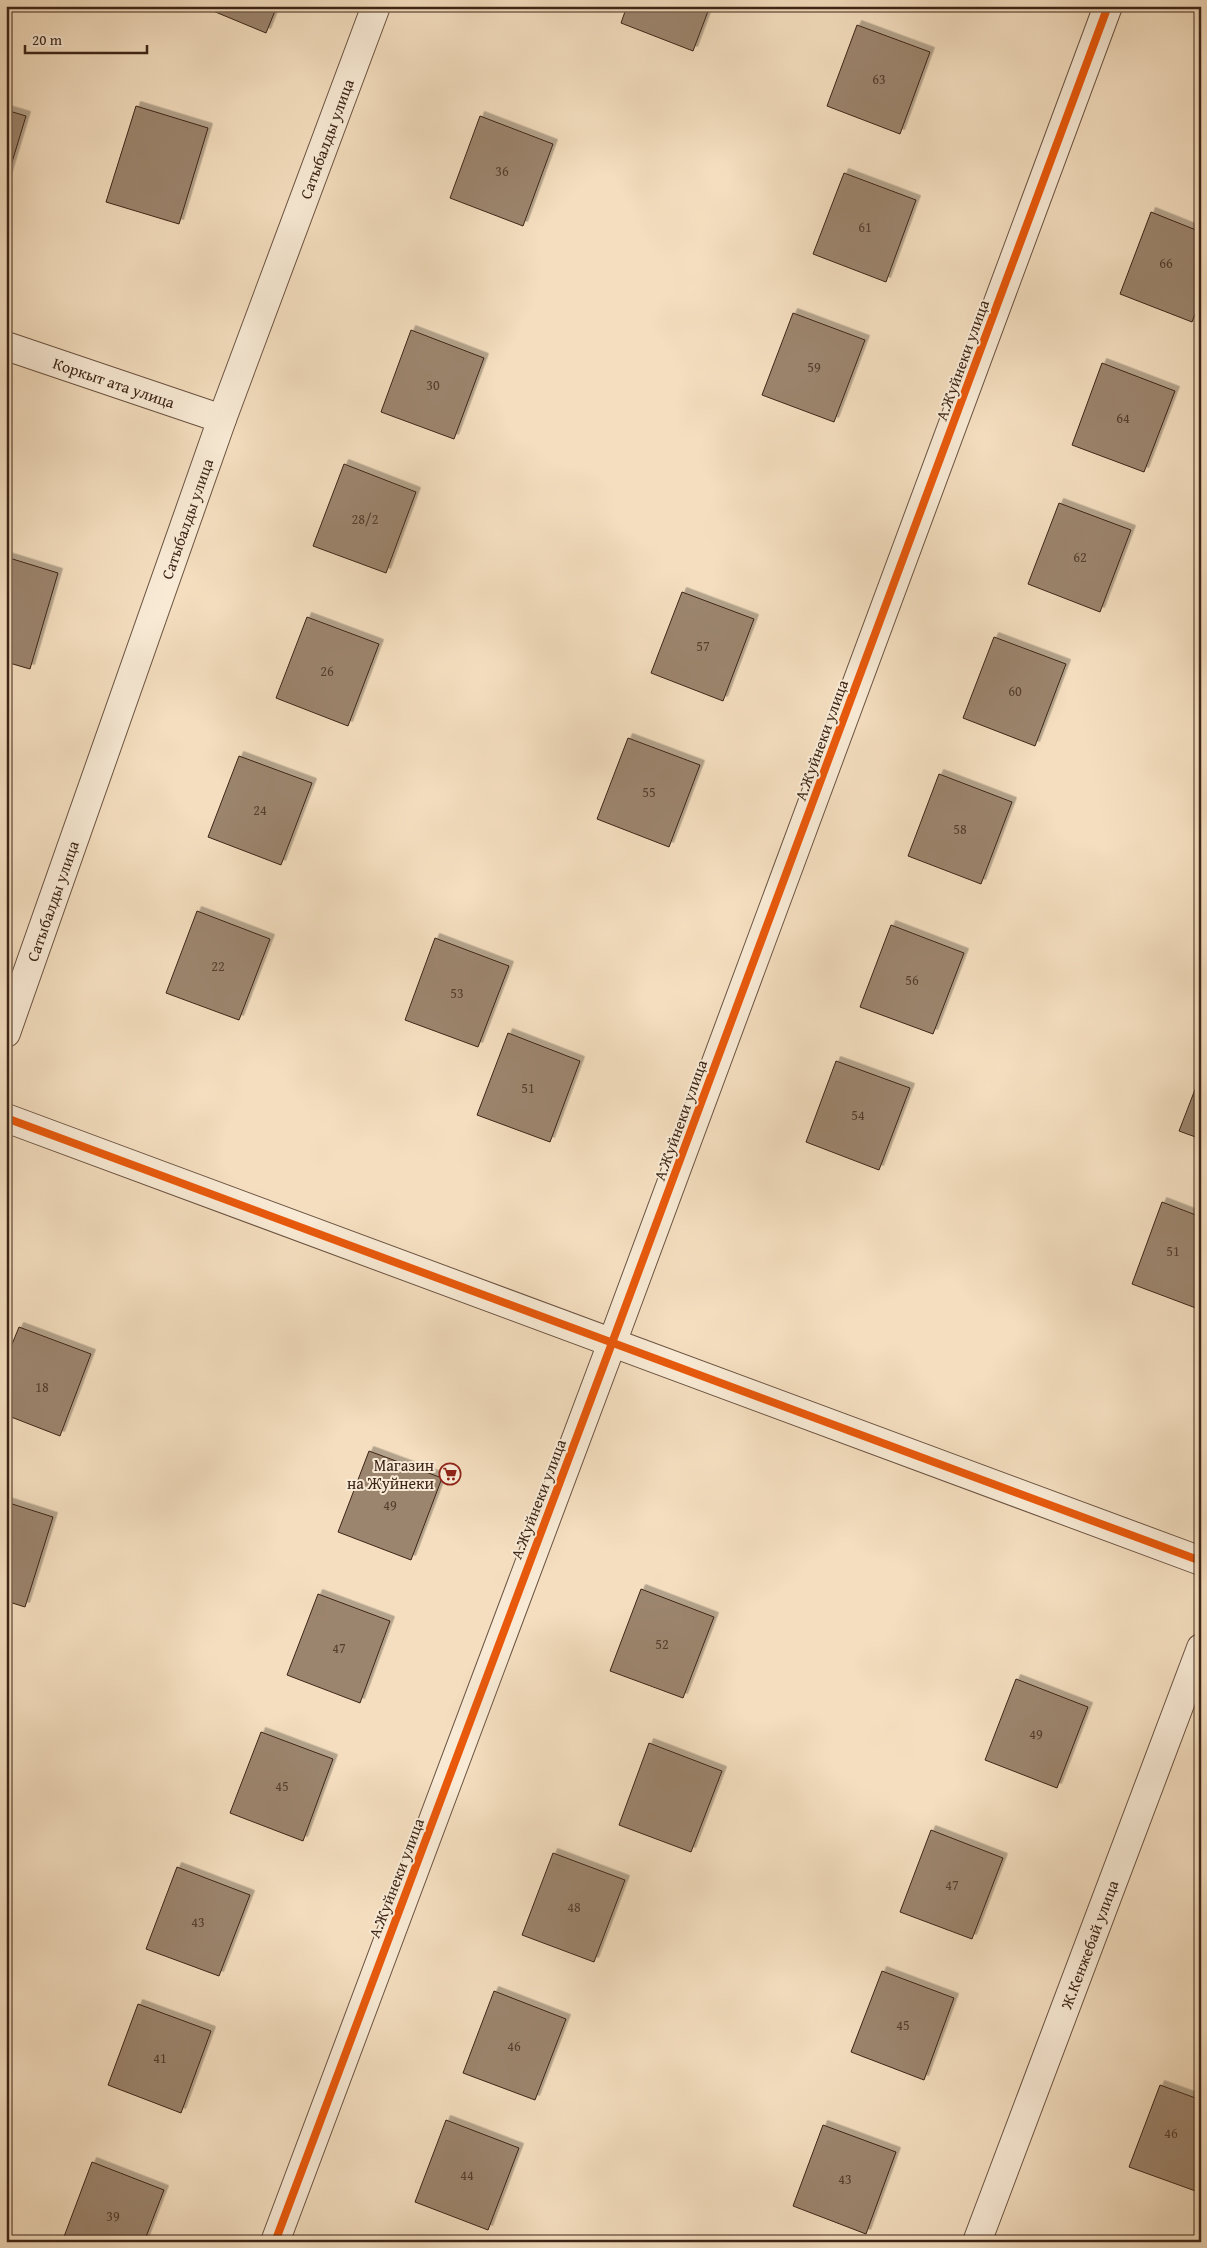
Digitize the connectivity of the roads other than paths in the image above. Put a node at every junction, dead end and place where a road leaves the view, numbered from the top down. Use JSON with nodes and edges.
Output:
{"nodes":[{"id":1,"x":376,"y":6,"type":"edge"},
{"id":2,"x":1108,"y":6,"type":"edge"},
{"id":3,"x":6,"y":346,"type":"edge"},
{"id":4,"x":222,"y":419,"type":"junction"},
{"id":5,"x":6,"y":1033,"type":"edge"},
{"id":6,"x":6,"y":1118,"type":"edge"},
{"id":7,"x":612,"y":1342,"type":"junction"},
{"id":8,"x":1201,"y":1562,"type":"edge"},
{"id":9,"x":1201,"y":1648,"type":"edge"},
{"id":10,"x":274,"y":2242,"type":"edge"},
{"id":11,"x":977,"y":2242,"type":"edge"}],
"edges":[{"from":1,"to":4,"type":"street","name":"Сатыбалды улица"},
{"from":2,"to":7,"type":"street","name":"А.Жуйнеки улица"},
{"from":3,"to":4,"type":"street","name":"Коркыт ата улица"},
{"from":4,"to":5,"type":"street","name":"Сатыбалды улица"},
{"from":6,"to":7,"type":"street"},
{"from":7,"to":8,"type":"street"},
{"from":7,"to":10,"type":"street","name":"А.Жуйнеки улица"},
{"from":9,"to":11,"type":"street","name":"Ж.Кенжебай улица"}]}
